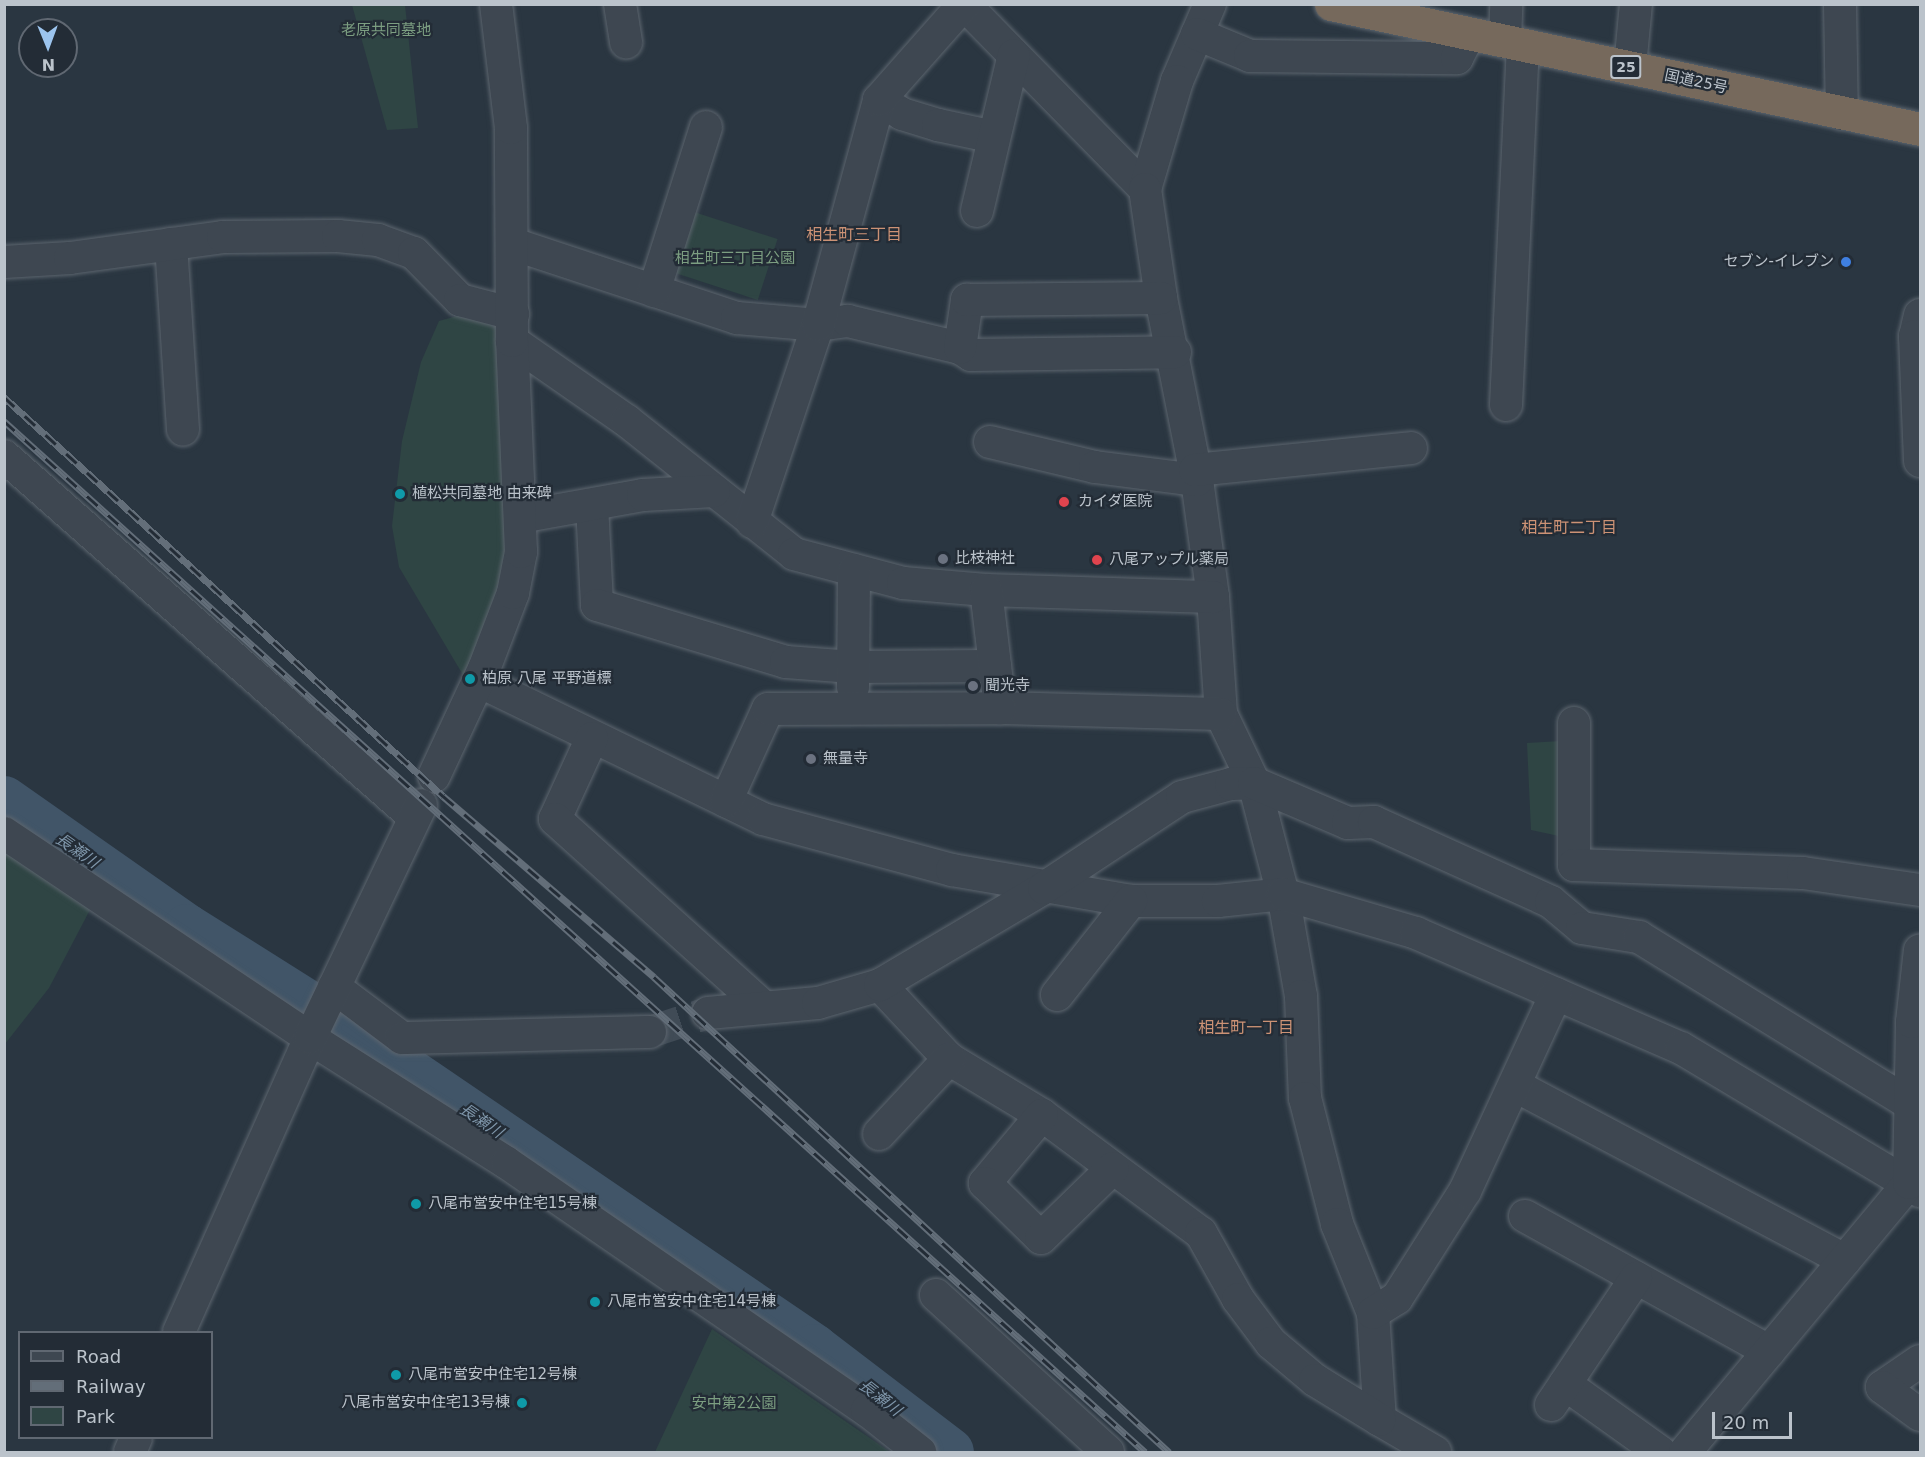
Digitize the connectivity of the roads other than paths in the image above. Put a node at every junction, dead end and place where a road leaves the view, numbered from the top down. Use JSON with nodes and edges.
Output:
{"nodes":[{"id":1,"x":496,"y":4,"type":"edge"},
{"id":2,"x":620,"y":4,"type":"edge"},
{"id":3,"x":964,"y":4,"type":"edge"},
{"id":4,"x":1210,"y":4,"type":"edge"},
{"id":5,"x":1331,"y":4,"type":"edge"},
{"id":6,"x":1506,"y":4,"type":"edge"},
{"id":7,"x":1636,"y":4,"type":"edge"},
{"id":8,"x":1840,"y":4,"type":"edge"},
{"id":9,"x":1197,"y":34,"type":"junction"},
{"id":10,"x":1469,"y":34,"type":"junction"},
{"id":11,"x":626,"y":43,"type":"dead end"},
{"id":12,"x":1514,"y":44,"type":"junction"},
{"id":13,"x":1014,"y":55,"type":"junction"},
{"id":14,"x":1630,"y":68,"type":"junction"},
{"id":15,"x":879,"y":100,"type":"junction"},
{"id":16,"x":1842,"y":114,"type":"junction"},
{"id":17,"x":706,"y":127,"type":"dead end"},
{"id":18,"x":1920,"y":129,"type":"edge"},
{"id":19,"x":994,"y":137,"type":"junction"},
{"id":20,"x":1145,"y":189,"type":"junction"},
{"id":21,"x":977,"y":212,"type":"dead end"},
{"id":22,"x":171,"y":244,"type":"junction"},
{"id":23,"x":513,"y":244,"type":"junction"},
{"id":24,"x":4,"y":262,"type":"edge"},
{"id":25,"x":654,"y":291,"type":"junction"},
{"id":26,"x":1161,"y":298,"type":"junction"},
{"id":27,"x":1920,"y":315,"type":"edge"},
{"id":28,"x":818,"y":325,"type":"junction"},
{"id":29,"x":512,"y":327,"type":"junction"},
{"id":30,"x":960,"y":348,"type":"junction"},
{"id":31,"x":1175,"y":352,"type":"junction"},
{"id":32,"x":1506,"y":405,"type":"dead end"},
{"id":33,"x":183,"y":429,"type":"dead end"},
{"id":34,"x":990,"y":442,"type":"dead end"},
{"id":35,"x":1411,"y":448,"type":"dead end"},
{"id":36,"x":4,"y":456,"type":"edge"},
{"id":37,"x":1920,"y":461,"type":"edge"},
{"id":38,"x":1196,"y":475,"type":"junction"},
{"id":39,"x":714,"y":491,"type":"junction"},
{"id":40,"x":592,"y":505,"type":"junction"},
{"id":41,"x":520,"y":517,"type":"junction"},
{"id":42,"x":752,"y":522,"type":"junction"},
{"id":43,"x":854,"y":570,"type":"junction"},
{"id":44,"x":986,"y":590,"type":"junction"},
{"id":45,"x":1214,"y":597,"type":"junction"},
{"id":46,"x":786,"y":662,"type":"junction"},
{"id":47,"x":995,"y":666,"type":"junction"},
{"id":48,"x":853,"y":667,"type":"junction"},
{"id":49,"x":479,"y":681,"type":"junction"},
{"id":50,"x":1000,"y":708,"type":"junction"},
{"id":51,"x":768,"y":709,"type":"junction"},
{"id":52,"x":852,"y":709,"type":"junction"},
{"id":53,"x":1221,"y":714,"type":"junction"},
{"id":54,"x":1574,"y":723,"type":"dead end"},
{"id":55,"x":592,"y":738,"type":"junction"},
{"id":56,"x":434,"y":776,"type":"dead end"},
{"id":57,"x":1254,"y":783,"type":"junction"},
{"id":58,"x":726,"y":801,"type":"junction"},
{"id":59,"x":4,"y":833,"type":"edge"},
{"id":60,"x":1574,"y":865,"type":"junction"},
{"id":61,"x":1044,"y":888,"type":"junction"},
{"id":62,"x":1920,"y":890,"type":"edge"},
{"id":63,"x":1283,"y":894,"type":"junction"},
{"id":64,"x":1131,"y":901,"type":"junction"},
{"id":65,"x":1562,"y":911,"type":"junction"},
{"id":66,"x":1920,"y":950,"type":"edge"},
{"id":67,"x":880,"y":985,"type":"junction"},
{"id":68,"x":1556,"y":994,"type":"junction"},
{"id":69,"x":1057,"y":995,"type":"dead end"},
{"id":70,"x":764,"y":1006,"type":"junction"},
{"id":71,"x":708,"y":1013,"type":"tunnel mouth"},
{"id":72,"x":321,"y":1015,"type":"junction"},
{"id":73,"x":650,"y":1032,"type":"tunnel mouth"},
{"id":74,"x":948,"y":1059,"type":"junction"},
{"id":75,"x":1516,"y":1086,"type":"junction"},
{"id":76,"x":1916,"y":1107,"type":"edge"},
{"id":77,"x":1042,"y":1115,"type":"junction"},
{"id":78,"x":879,"y":1134,"type":"dead end"},
{"id":79,"x":1113,"y":1168,"type":"junction"},
{"id":80,"x":1915,"y":1187,"type":"edge"},
{"id":81,"x":1525,"y":1216,"type":"dead end"},
{"id":82,"x":1845,"y":1260,"type":"junction"},
{"id":83,"x":1636,"y":1278,"type":"junction"},
{"id":84,"x":936,"y":1295,"type":"dead end"},
{"id":85,"x":1373,"y":1313,"type":"junction"},
{"id":86,"x":179,"y":1331,"type":"edge"},
{"id":87,"x":1769,"y":1351,"type":"junction"},
{"id":88,"x":1920,"y":1361,"type":"edge"},
{"id":89,"x":1920,"y":1415,"type":"edge"},
{"id":90,"x":1380,"y":1420,"type":"junction"},
{"id":91,"x":1695,"y":1449,"type":"edge"},
{"id":92,"x":920,"y":1452,"type":"edge"},
{"id":93,"x":1108,"y":1452,"type":"edge"},
{"id":94,"x":1436,"y":1452,"type":"edge"},
{"id":95,"x":1660,"y":1452,"type":"edge"}],
"edges":[{"from":1,"to":23,"type":"street"},
{"from":2,"to":11,"type":"street"},
{"from":3,"to":13,"type":"street"},
{"from":3,"to":15,"type":"street"},
{"from":4,"to":9,"type":"street"},
{"from":5,"to":10,"type":"highway","name":"国道25号","number":"25"},
{"from":6,"to":12,"type":"street"},
{"from":7,"to":14,"type":"street"},
{"from":8,"to":16,"type":"street"},
{"from":9,"to":10,"type":"street"},
{"from":9,"to":20,"type":"street"},
{"from":10,"to":12,"type":"highway","name":"国道25号","number":"25"},
{"from":12,"to":14,"type":"highway","name":"国道25号","number":"25"},
{"from":12,"to":32,"type":"street"},
{"from":13,"to":19,"type":"street"},
{"from":13,"to":20,"type":"street"},
{"from":14,"to":16,"type":"highway","name":"国道25号","number":"25"},
{"from":15,"to":19,"type":"street"},
{"from":15,"to":28,"type":"street"},
{"from":16,"to":18,"type":"highway","name":"国道25号","number":"25"},
{"from":17,"to":25,"type":"street"},
{"from":19,"to":21,"type":"street"},
{"from":20,"to":26,"type":"street"},
{"from":22,"to":24,"type":"street"},
{"from":22,"to":29,"type":"street"},
{"from":22,"to":33,"type":"street"},
{"from":23,"to":25,"type":"street"},
{"from":23,"to":29,"type":"street"},
{"from":25,"to":28,"type":"street"},
{"from":26,"to":30,"type":"street"},
{"from":26,"to":31,"type":"street"},
{"from":27,"to":37,"type":"street"},
{"from":28,"to":30,"type":"street"},
{"from":28,"to":42,"type":"street"},
{"from":29,"to":39,"type":"street"},
{"from":29,"to":41,"type":"street"},
{"from":30,"to":31,"type":"street"},
{"from":31,"to":38,"type":"street"},
{"from":34,"to":38,"type":"street"},
{"from":35,"to":38,"type":"street"},
{"from":36,"to":72,"type":"street"},
{"from":38,"to":45,"type":"street"},
{"from":39,"to":40,"type":"street"},
{"from":39,"to":42,"type":"street"},
{"from":40,"to":41,"type":"street"},
{"from":40,"to":46,"type":"street"},
{"from":41,"to":49,"type":"street"},
{"from":42,"to":43,"type":"street"},
{"from":43,"to":44,"type":"street"},
{"from":43,"to":48,"type":"street"},
{"from":44,"to":45,"type":"street"},
{"from":44,"to":47,"type":"street"},
{"from":45,"to":53,"type":"street"},
{"from":46,"to":48,"type":"street"},
{"from":46,"to":51,"type":"street"},
{"from":47,"to":48,"type":"street"},
{"from":47,"to":50,"type":"street"},
{"from":48,"to":52,"type":"street"},
{"from":49,"to":55,"type":"street"},
{"from":49,"to":56,"type":"street"},
{"from":50,"to":52,"type":"street"},
{"from":50,"to":53,"type":"street"},
{"from":51,"to":52,"type":"street"},
{"from":51,"to":58,"type":"street"},
{"from":53,"to":57,"type":"street"},
{"from":54,"to":60,"type":"street"},
{"from":55,"to":58,"type":"street"},
{"from":55,"to":70,"type":"street"},
{"from":57,"to":61,"type":"street"},
{"from":57,"to":63,"type":"street"},
{"from":57,"to":65,"type":"street"},
{"from":58,"to":61,"type":"street"},
{"from":59,"to":72,"type":"street"},
{"from":60,"to":62,"type":"street"},
{"from":60,"to":65,"type":"street"},
{"from":61,"to":64,"type":"street"},
{"from":61,"to":67,"type":"street"},
{"from":63,"to":64,"type":"street"},
{"from":63,"to":68,"type":"street"},
{"from":63,"to":85,"type":"street"},
{"from":64,"to":69,"type":"street"},
{"from":65,"to":76,"type":"street"},
{"from":66,"to":76,"type":"street"},
{"from":67,"to":70,"type":"street"},
{"from":67,"to":74,"type":"street"},
{"from":68,"to":75,"type":"street"},
{"from":68,"to":80,"type":"street"},
{"from":70,"to":71,"type":"street"},
{"from":72,"to":73,"type":"street"},
{"from":72,"to":86,"type":"street"},
{"from":72,"to":92,"type":"street"},
{"from":74,"to":77,"type":"street"},
{"from":74,"to":78,"type":"street"},
{"from":75,"to":82,"type":"street"},
{"from":75,"to":85,"type":"street"},
{"from":76,"to":80,"type":"street"},
{"from":77,"to":79,"type":"street"},
{"from":77,"to":79,"type":"street"},
{"from":79,"to":90,"type":"street"},
{"from":80,"to":82,"type":"street"},
{"from":81,"to":83,"type":"street"},
{"from":82,"to":87,"type":"street"},
{"from":83,"to":87,"type":"street"},
{"from":83,"to":95,"type":"street"},
{"from":84,"to":93,"type":"street"},
{"from":85,"to":90,"type":"street"},
{"from":87,"to":91,"type":"street"},
{"from":88,"to":89,"type":"street"},
{"from":90,"to":94,"type":"street"}]}
